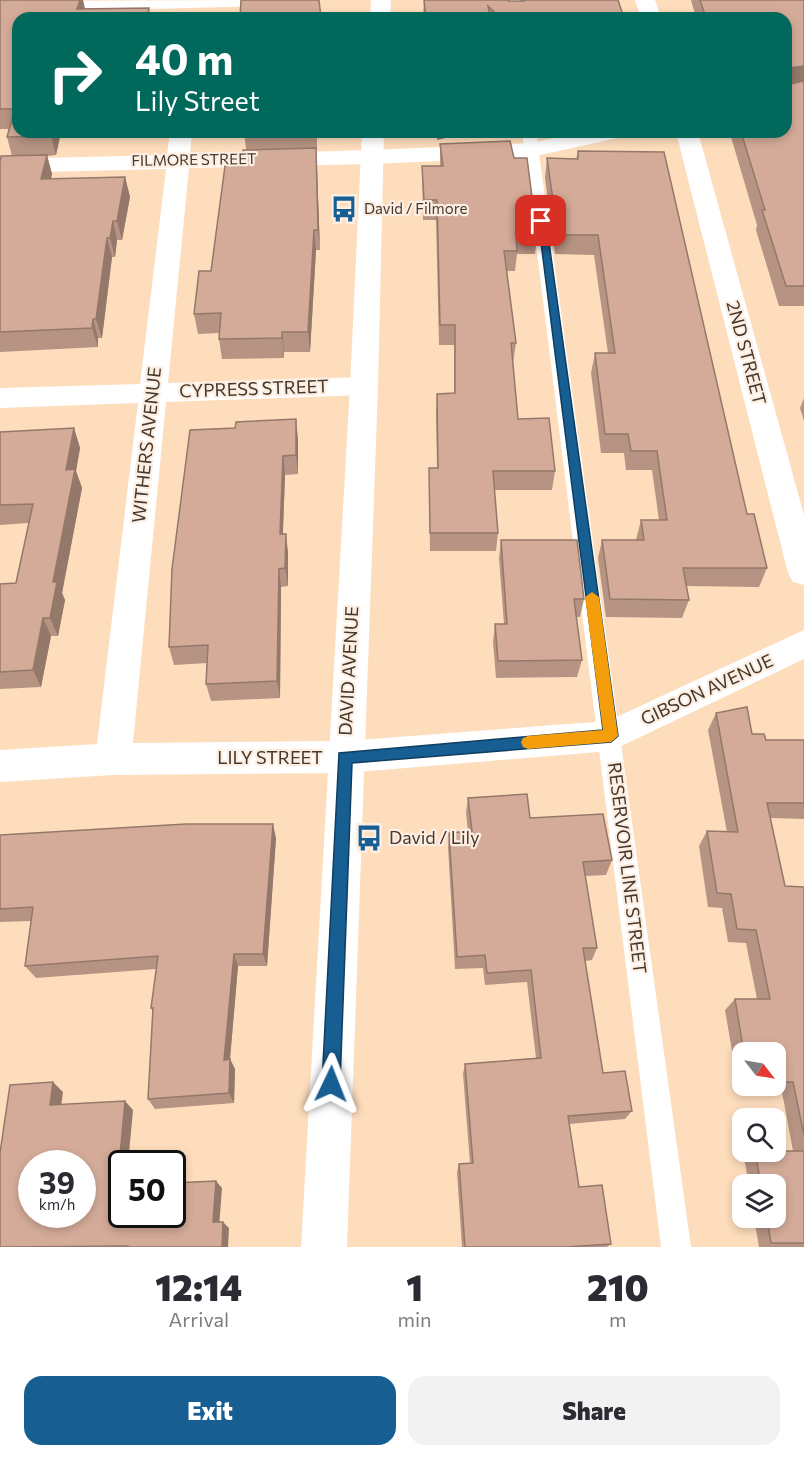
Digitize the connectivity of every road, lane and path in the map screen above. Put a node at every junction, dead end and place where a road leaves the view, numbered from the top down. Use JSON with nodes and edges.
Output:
{"nodes":[{"id":1,"x":261,"y":0,"type":"edge"},
{"id":2,"x":0,"y":7,"type":"edge"},
{"id":3,"x":196,"y":7,"type":"edge"},
{"id":4,"x":558,"y":138,"type":"edge"},
{"id":5,"x":689,"y":138,"type":"edge"},
{"id":6,"x":530,"y":141,"type":"edge"},
{"id":7,"x":373,"y":144,"type":"edge"},
{"id":8,"x":180,"y":146,"type":"edge"},
{"id":9,"x":0,"y":166,"type":"edge"},
{"id":10,"x":364,"y":386,"type":"junction"},
{"id":11,"x":153,"y":392,"type":"junction"},
{"id":12,"x":0,"y":398,"type":"edge"},
{"id":13,"x":804,"y":573,"type":"edge"},
{"id":14,"x":804,"y":644,"type":"edge"},
{"id":15,"x":611,"y":736,"type":"junction"},
{"id":16,"x":345,"y":757,"type":"junction"},
{"id":17,"x":113,"y":759,"type":"junction"},
{"id":18,"x":0,"y":766,"type":"edge"},
{"id":19,"x":324,"y":1247,"type":"edge"},
{"id":20,"x":676,"y":1247,"type":"edge"}],
"edges":[{"from":1,"to":3,"type":"street"},
{"from":2,"to":3,"type":"street"},
{"from":4,"to":6,"type":"street","name":"FILMORE STREET"},
{"from":5,"to":13,"type":"street","name":"2ND STREET"},
{"from":6,"to":7,"type":"street","name":"FILMORE STREET"},
{"from":6,"to":15,"type":"lane","name":"RESERVOIR LINE STREET"},
{"from":7,"to":8,"type":"street","name":"FILMORE STREET"},
{"from":7,"to":10,"type":"street","name":"DAVID AVENUE"},
{"from":8,"to":9,"type":"street","name":"FILMORE STREET"},
{"from":8,"to":11,"type":"street","name":"WITHERS AVENUE"},
{"from":10,"to":11,"type":"street","name":"CYPRESS STREET"},
{"from":10,"to":16,"type":"street","name":"DAVID AVENUE"},
{"from":11,"to":12,"type":"street","name":"CYPRESS STREET"},
{"from":11,"to":17,"type":"street","name":"WITHERS AVENUE"},
{"from":14,"to":15,"type":"street","name":"GIBSON AVENUE"},
{"from":15,"to":16,"type":"street","name":"LILY STREET"},
{"from":15,"to":20,"type":"lane","name":"RESERVOIR LINE STREET"},
{"from":16,"to":17,"type":"street","name":"LILY STREET"},
{"from":16,"to":19,"type":"street","name":"DAVID AVENUE"},
{"from":17,"to":18,"type":"street","name":"LILY STREET"}]}
